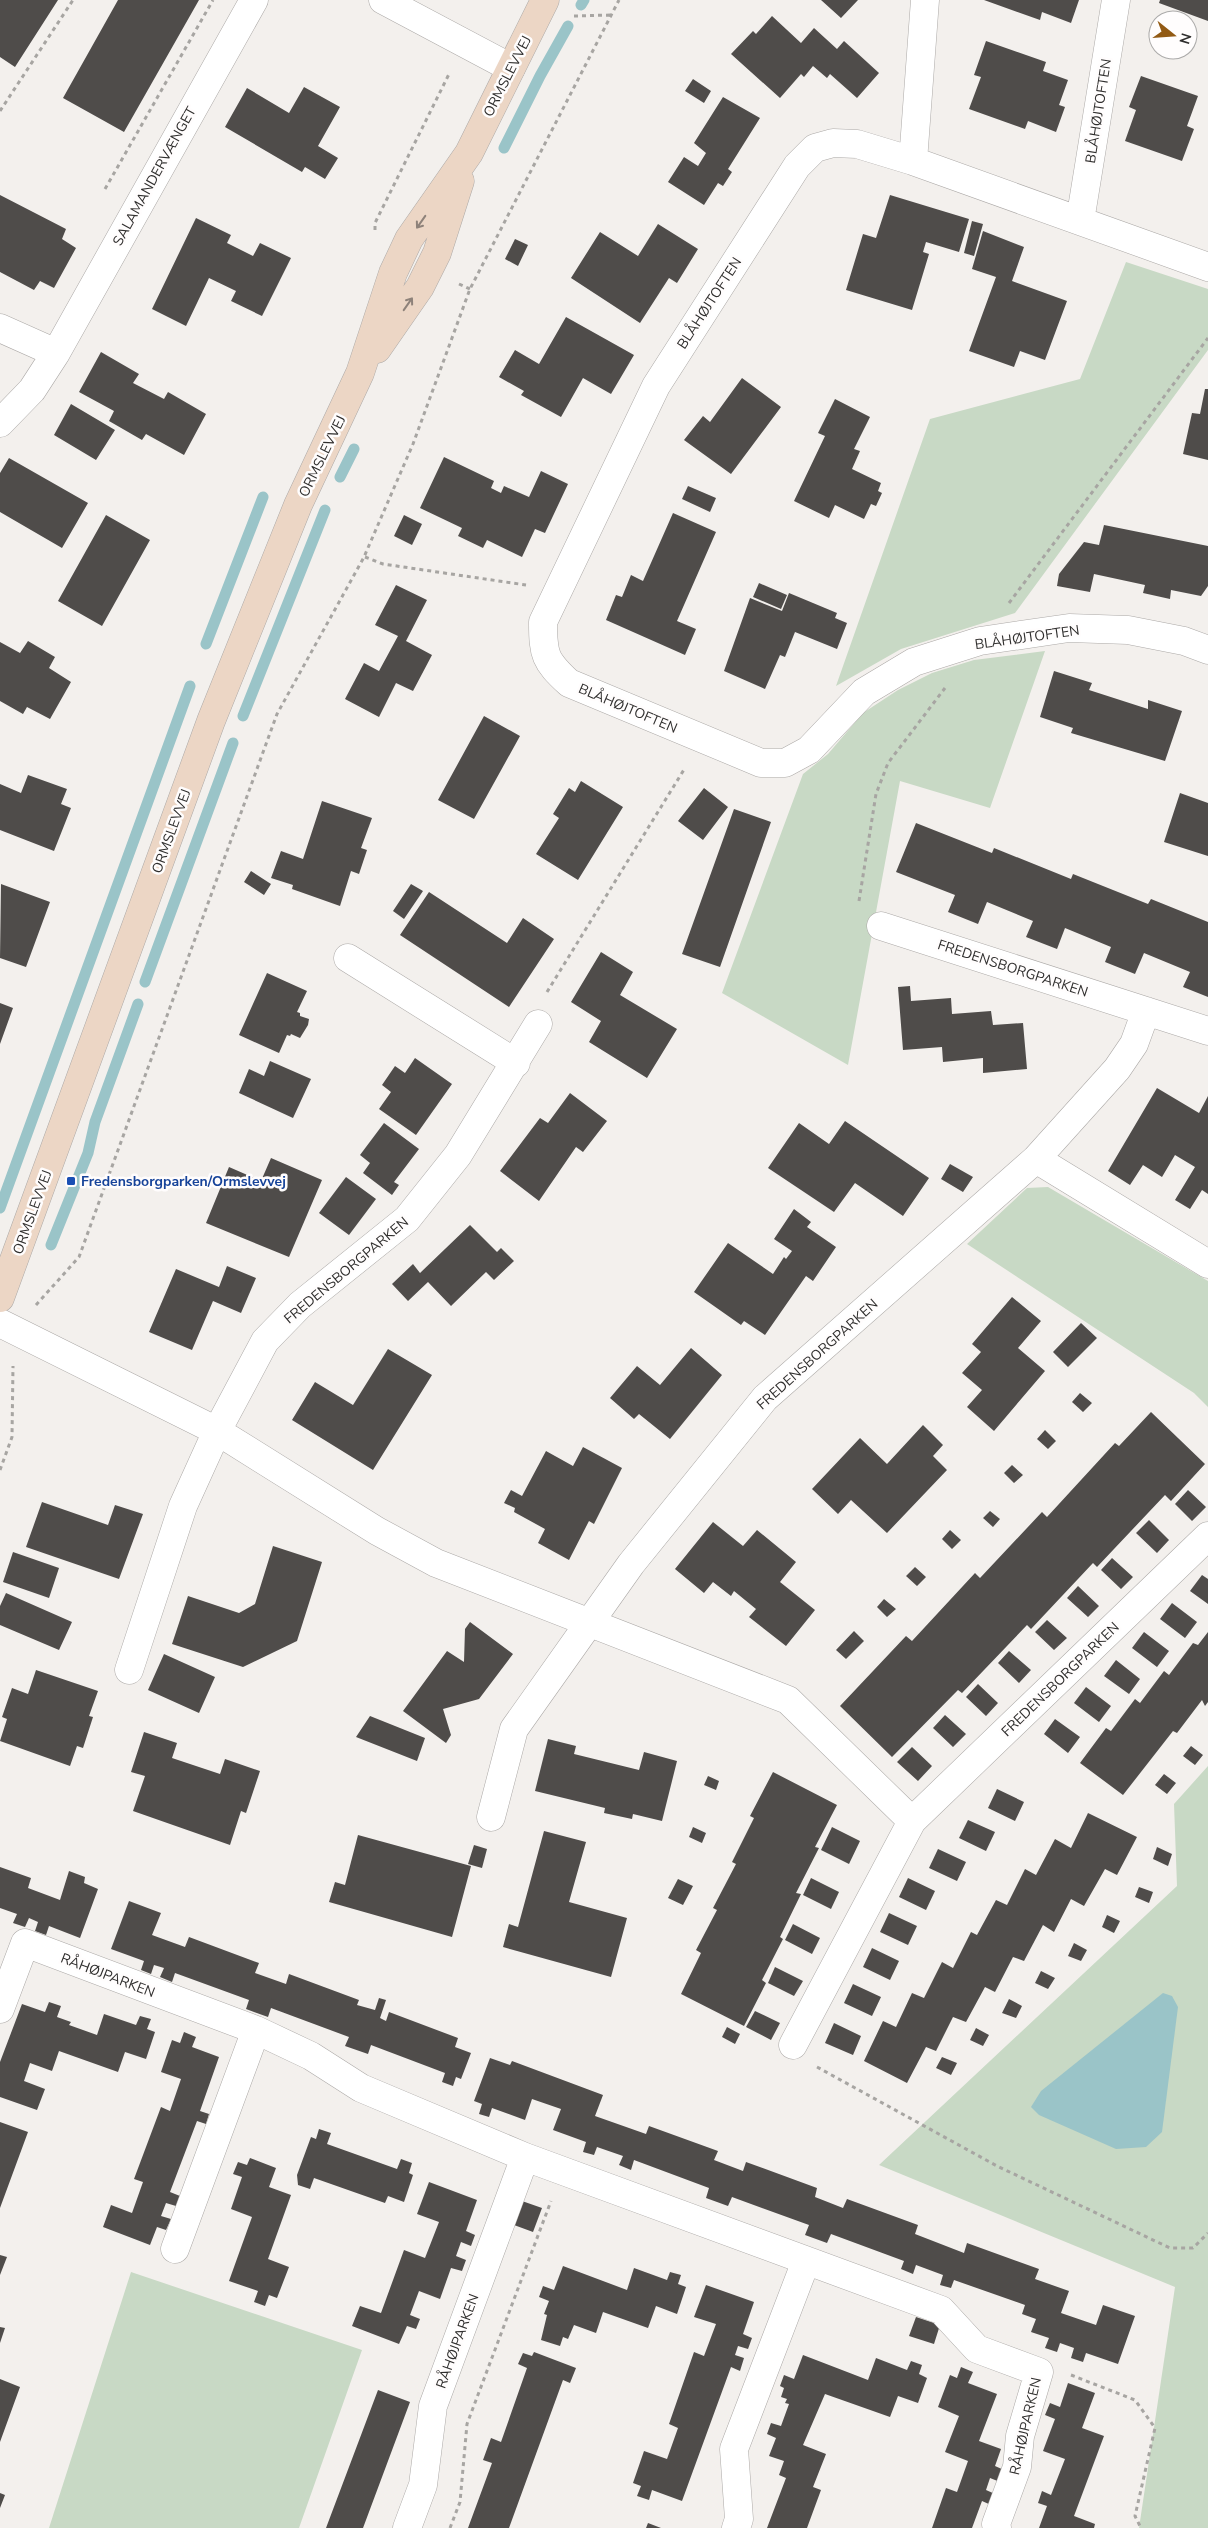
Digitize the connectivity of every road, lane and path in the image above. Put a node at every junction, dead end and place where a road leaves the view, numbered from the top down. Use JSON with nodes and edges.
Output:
{"nodes":[{"id":1,"x":73,"y":0,"type":"edge"},
{"id":2,"x":213,"y":0,"type":"edge"},
{"id":3,"x":254,"y":0,"type":"edge"},
{"id":4,"x":383,"y":0,"type":"edge"},
{"id":5,"x":546,"y":0,"type":"edge"},
{"id":6,"x":619,"y":0,"type":"edge"},
{"id":7,"x":925,"y":0,"type":"edge"},
{"id":8,"x":1116,"y":0,"type":"edge"},
{"id":9,"x":510,"y":68,"type":"junction"},
{"id":10,"x":0,"y":111,"type":"edge"},
{"id":11,"x":913,"y":161,"type":"junction"},
{"id":12,"x":105,"y":189,"type":"dead end"},
{"id":13,"x":1080,"y":221,"type":"junction"},
{"id":14,"x":1208,"y":267,"type":"edge"},
{"id":15,"x":0,"y":328,"type":"edge"},
{"id":16,"x":56,"y":353,"type":"junction"},
{"id":17,"x":0,"y":423,"type":"edge"},
{"id":18,"x":364,"y":557,"type":"junction"},
{"id":19,"x":555,"y":594,"type":"junction"},
{"id":20,"x":1208,"y":650,"type":"edge"},
{"id":21,"x":703,"y":740,"type":"junction"},
{"id":22,"x":881,"y":926,"type":"dead end"},
{"id":23,"x":348,"y":958,"type":"dead end"},
{"id":24,"x":1146,"y":1011,"type":"junction"},
{"id":25,"x":538,"y":1024,"type":"joint"},
{"id":26,"x":1208,"y":1031,"type":"edge"},
{"id":27,"x":516,"y":1063,"type":"junction"},
{"id":28,"x":1036,"y":1159,"type":"junction"},
{"id":29,"x":1208,"y":1264,"type":"edge"},
{"id":30,"x":0,"y":1298,"type":"edge"},
{"id":31,"x":7,"y":1327,"type":"edge"},
{"id":32,"x":217,"y":1431,"type":"junction"},
{"id":33,"x":0,"y":1470,"type":"edge"},
{"id":34,"x":1208,"y":1536,"type":"edge"},
{"id":35,"x":590,"y":1623,"type":"junction"},
{"id":36,"x":129,"y":1670,"type":"dead end"},
{"id":37,"x":491,"y":1817,"type":"dead end"},
{"id":38,"x":912,"y":1821,"type":"junction"},
{"id":39,"x":0,"y":2009,"type":"edge"},
{"id":40,"x":256,"y":2030,"type":"junction"},
{"id":41,"x":793,"y":2045,"type":"joint"},
{"id":42,"x":525,"y":2157,"type":"junction"},
{"id":43,"x":562,"y":2171,"type":"junction"},
{"id":44,"x":1208,"y":2233,"type":"edge"},
{"id":45,"x":175,"y":2249,"type":"dead end"},
{"id":46,"x":806,"y":2261,"type":"junction"},
{"id":47,"x":1039,"y":2372,"type":"junction"},
{"id":48,"x":407,"y":2528,"type":"edge"},
{"id":49,"x":450,"y":2528,"type":"edge"},
{"id":50,"x":736,"y":2528,"type":"edge"},
{"id":51,"x":997,"y":2528,"type":"edge"},
{"id":52,"x":1141,"y":2528,"type":"edge"}],
"edges":[{"from":1,"to":10,"type":"path"},
{"from":2,"to":12,"type":"path"},
{"from":3,"to":16,"type":"street","name":"SALAMANDERVÆNGET"},
{"from":4,"to":9,"type":"street"},
{"from":5,"to":9,"type":"street","name":"ORMSLEVVEJ"},
{"from":6,"to":18,"type":"path"},
{"from":7,"to":11,"type":"street"},
{"from":8,"to":13,"type":"street","name":"BLÅHØJTOFTEN"},
{"from":9,"to":30,"type":"street","name":"ORMSLEVVEJ"},
{"from":11,"to":13,"type":"street","name":"BLÅHØJTOFTEN"},
{"from":11,"to":19,"type":"street","name":"BLÅHØJTOFTEN"},
{"from":13,"to":14,"type":"street","name":"BLÅHØJTOFTEN"},
{"from":15,"to":16,"type":"street"},
{"from":16,"to":17,"type":"street","name":"SALAMANDERVÆNGET"},
{"from":18,"to":19,"type":"path"},
{"from":18,"to":31,"type":"path"},
{"from":19,"to":21,"type":"street","name":"BLÅHØJTOFTEN"},
{"from":20,"to":21,"type":"street","name":"BLÅHØJTOFTEN"},
{"from":21,"to":25,"type":"path"},
{"from":22,"to":24,"type":"street","name":"FREDENSBORGPARKEN"},
{"from":23,"to":27,"type":"street"},
{"from":24,"to":26,"type":"street","name":"FREDENSBORGPARKEN"},
{"from":24,"to":28,"type":"street","name":"FREDENSBORGPARKEN"},
{"from":25,"to":27,"type":"street","name":"FREDENSBORGPARKEN"},
{"from":27,"to":32,"type":"street","name":"FREDENSBORGPARKEN"},
{"from":28,"to":29,"type":"street"},
{"from":28,"to":35,"type":"street","name":"FREDENSBORGPARKEN"},
{"from":31,"to":32,"type":"street"},
{"from":31,"to":33,"type":"path"},
{"from":32,"to":35,"type":"street"},
{"from":32,"to":36,"type":"street","name":"FREDENSBORGPARKEN"},
{"from":34,"to":38,"type":"street","name":"FREDENSBORGPARKEN"},
{"from":35,"to":37,"type":"street","name":"FREDENSBORGPARKEN"},
{"from":35,"to":38,"type":"street"},
{"from":38,"to":41,"type":"street","name":"FREDENSBORGPARKEN"},
{"from":39,"to":40,"type":"street","name":"RÅHØJPARKEN"},
{"from":40,"to":42,"type":"street","name":"RÅHØJPARKEN"},
{"from":40,"to":45,"type":"street"},
{"from":41,"to":44,"type":"path"},
{"from":42,"to":43,"type":"street","name":"RÅHØJPARKEN"},
{"from":42,"to":48,"type":"street","name":"RÅHØJPARKEN"},
{"from":43,"to":46,"type":"street","name":"RÅHØJPARKEN"},
{"from":43,"to":49,"type":"path"},
{"from":46,"to":47,"type":"street","name":"RÅHØJPARKEN"},
{"from":46,"to":50,"type":"street"},
{"from":47,"to":51,"type":"street","name":"RÅHØJPARKEN"},
{"from":47,"to":52,"type":"path"}]}
